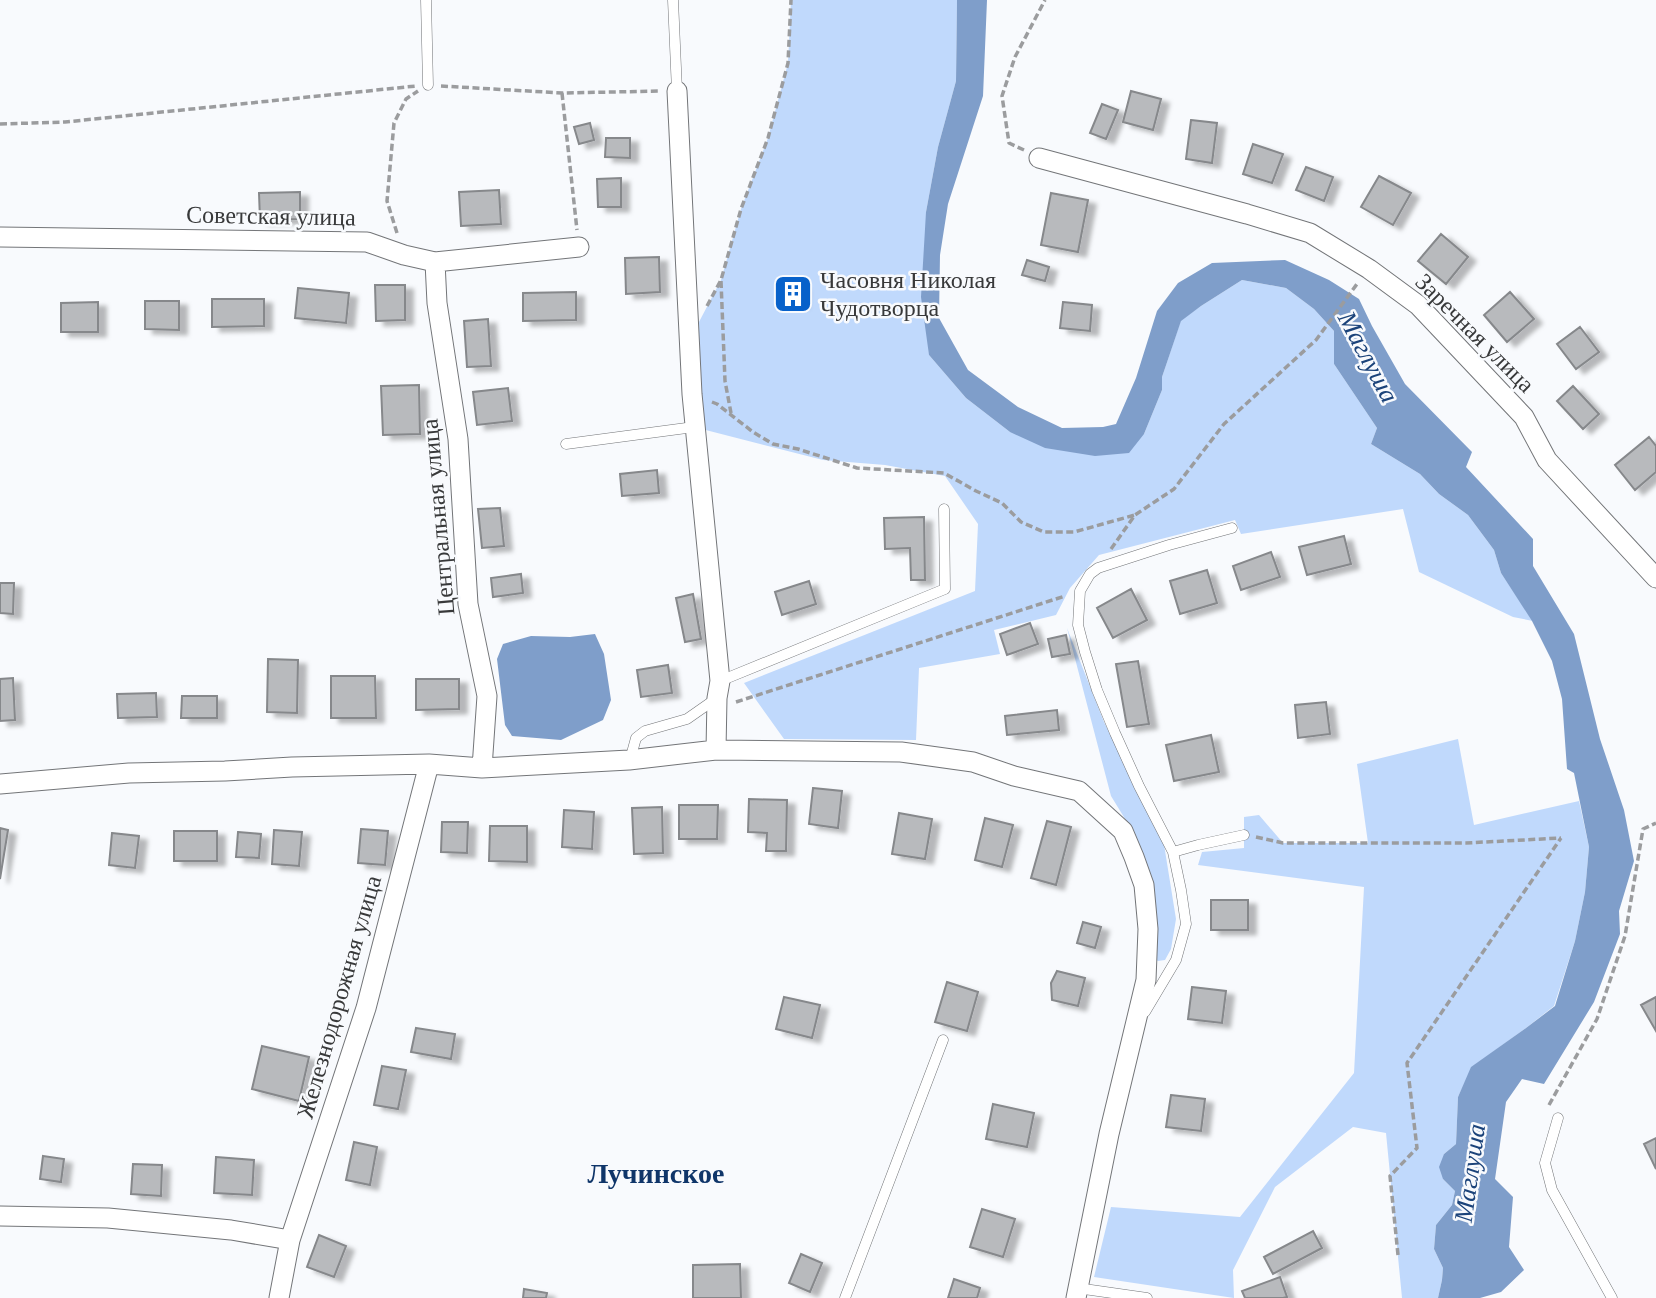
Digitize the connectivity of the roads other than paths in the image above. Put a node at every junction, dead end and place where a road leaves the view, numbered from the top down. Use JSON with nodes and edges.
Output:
{"nodes":[{"id":1,"x":426,"y":0,"type":"edge"},
{"id":2,"x":673,"y":0,"type":"edge"},
{"id":3,"x":428,"y":85,"type":"road end"},
{"id":4,"x":677,"y":91,"type":"joint"},
{"id":5,"x":1039,"y":158,"type":"road end"},
{"id":6,"x":0,"y":237,"type":"edge"},
{"id":7,"x":579,"y":247,"type":"road end"},
{"id":8,"x":435,"y":262,"type":"junction"},
{"id":9,"x":694,"y":427,"type":"junction"},
{"id":10,"x":566,"y":444,"type":"dead end"},
{"id":11,"x":944,"y":509,"type":"dead end"},
{"id":12,"x":1232,"y":528,"type":"dead end"},
{"id":13,"x":1656,"y":578,"type":"edge"},
{"id":14,"x":718,"y":696,"type":"junction"},
{"id":15,"x":716,"y":751,"type":"junction"},
{"id":16,"x":629,"y":760,"type":"junction"},
{"id":17,"x":429,"y":764,"type":"junction"},
{"id":18,"x":482,"y":768,"type":"junction"},
{"id":19,"x":0,"y":784,"type":"edge"},
{"id":20,"x":1244,"y":835,"type":"road end"},
{"id":21,"x":1173,"y":852,"type":"junction"},
{"id":22,"x":1135,"y":1028,"type":"junction"},
{"id":23,"x":943,"y":1040,"type":"dead end"},
{"id":24,"x":1558,"y":1118,"type":"road end"},
{"id":25,"x":0,"y":1216,"type":"edge"},
{"id":26,"x":290,"y":1240,"type":"junction"},
{"id":27,"x":1077,"y":1293,"type":"edge"},
{"id":28,"x":279,"y":1298,"type":"edge"},
{"id":29,"x":845,"y":1298,"type":"edge"},
{"id":30,"x":1147,"y":1298,"type":"edge"},
{"id":31,"x":1612,"y":1298,"type":"edge"}],
"edges":[{"from":1,"to":3,"type":"lane"},
{"from":2,"to":4,"type":"lane"},
{"from":4,"to":9,"type":"street"},
{"from":5,"to":13,"type":"street","name":"Заречная улица"},
{"from":6,"to":8,"type":"street","name":"Советская улица"},
{"from":7,"to":8,"type":"street","name":"Советская улица"},
{"from":8,"to":18,"type":"street","name":"Центральная улица"},
{"from":9,"to":10,"type":"lane"},
{"from":9,"to":14,"type":"street"},
{"from":11,"to":14,"type":"lane"},
{"from":12,"to":21,"type":"lane"},
{"from":14,"to":15,"type":"street"},
{"from":14,"to":16,"type":"lane"},
{"from":15,"to":16,"type":"street"},
{"from":15,"to":22,"type":"street"},
{"from":16,"to":18,"type":"street"},
{"from":17,"to":18,"type":"street"},
{"from":17,"to":19,"type":"street"},
{"from":17,"to":26,"type":"street","name":"Железнодорожная улица"},
{"from":20,"to":21,"type":"lane"},
{"from":21,"to":22,"type":"lane"},
{"from":22,"to":27,"type":"street"},
{"from":23,"to":29,"type":"lane"},
{"from":24,"to":31,"type":"lane"},
{"from":25,"to":26,"type":"street"},
{"from":26,"to":28,"type":"street","name":"Железнодорожная улица"},
{"from":27,"to":30,"type":"lane"}]}
